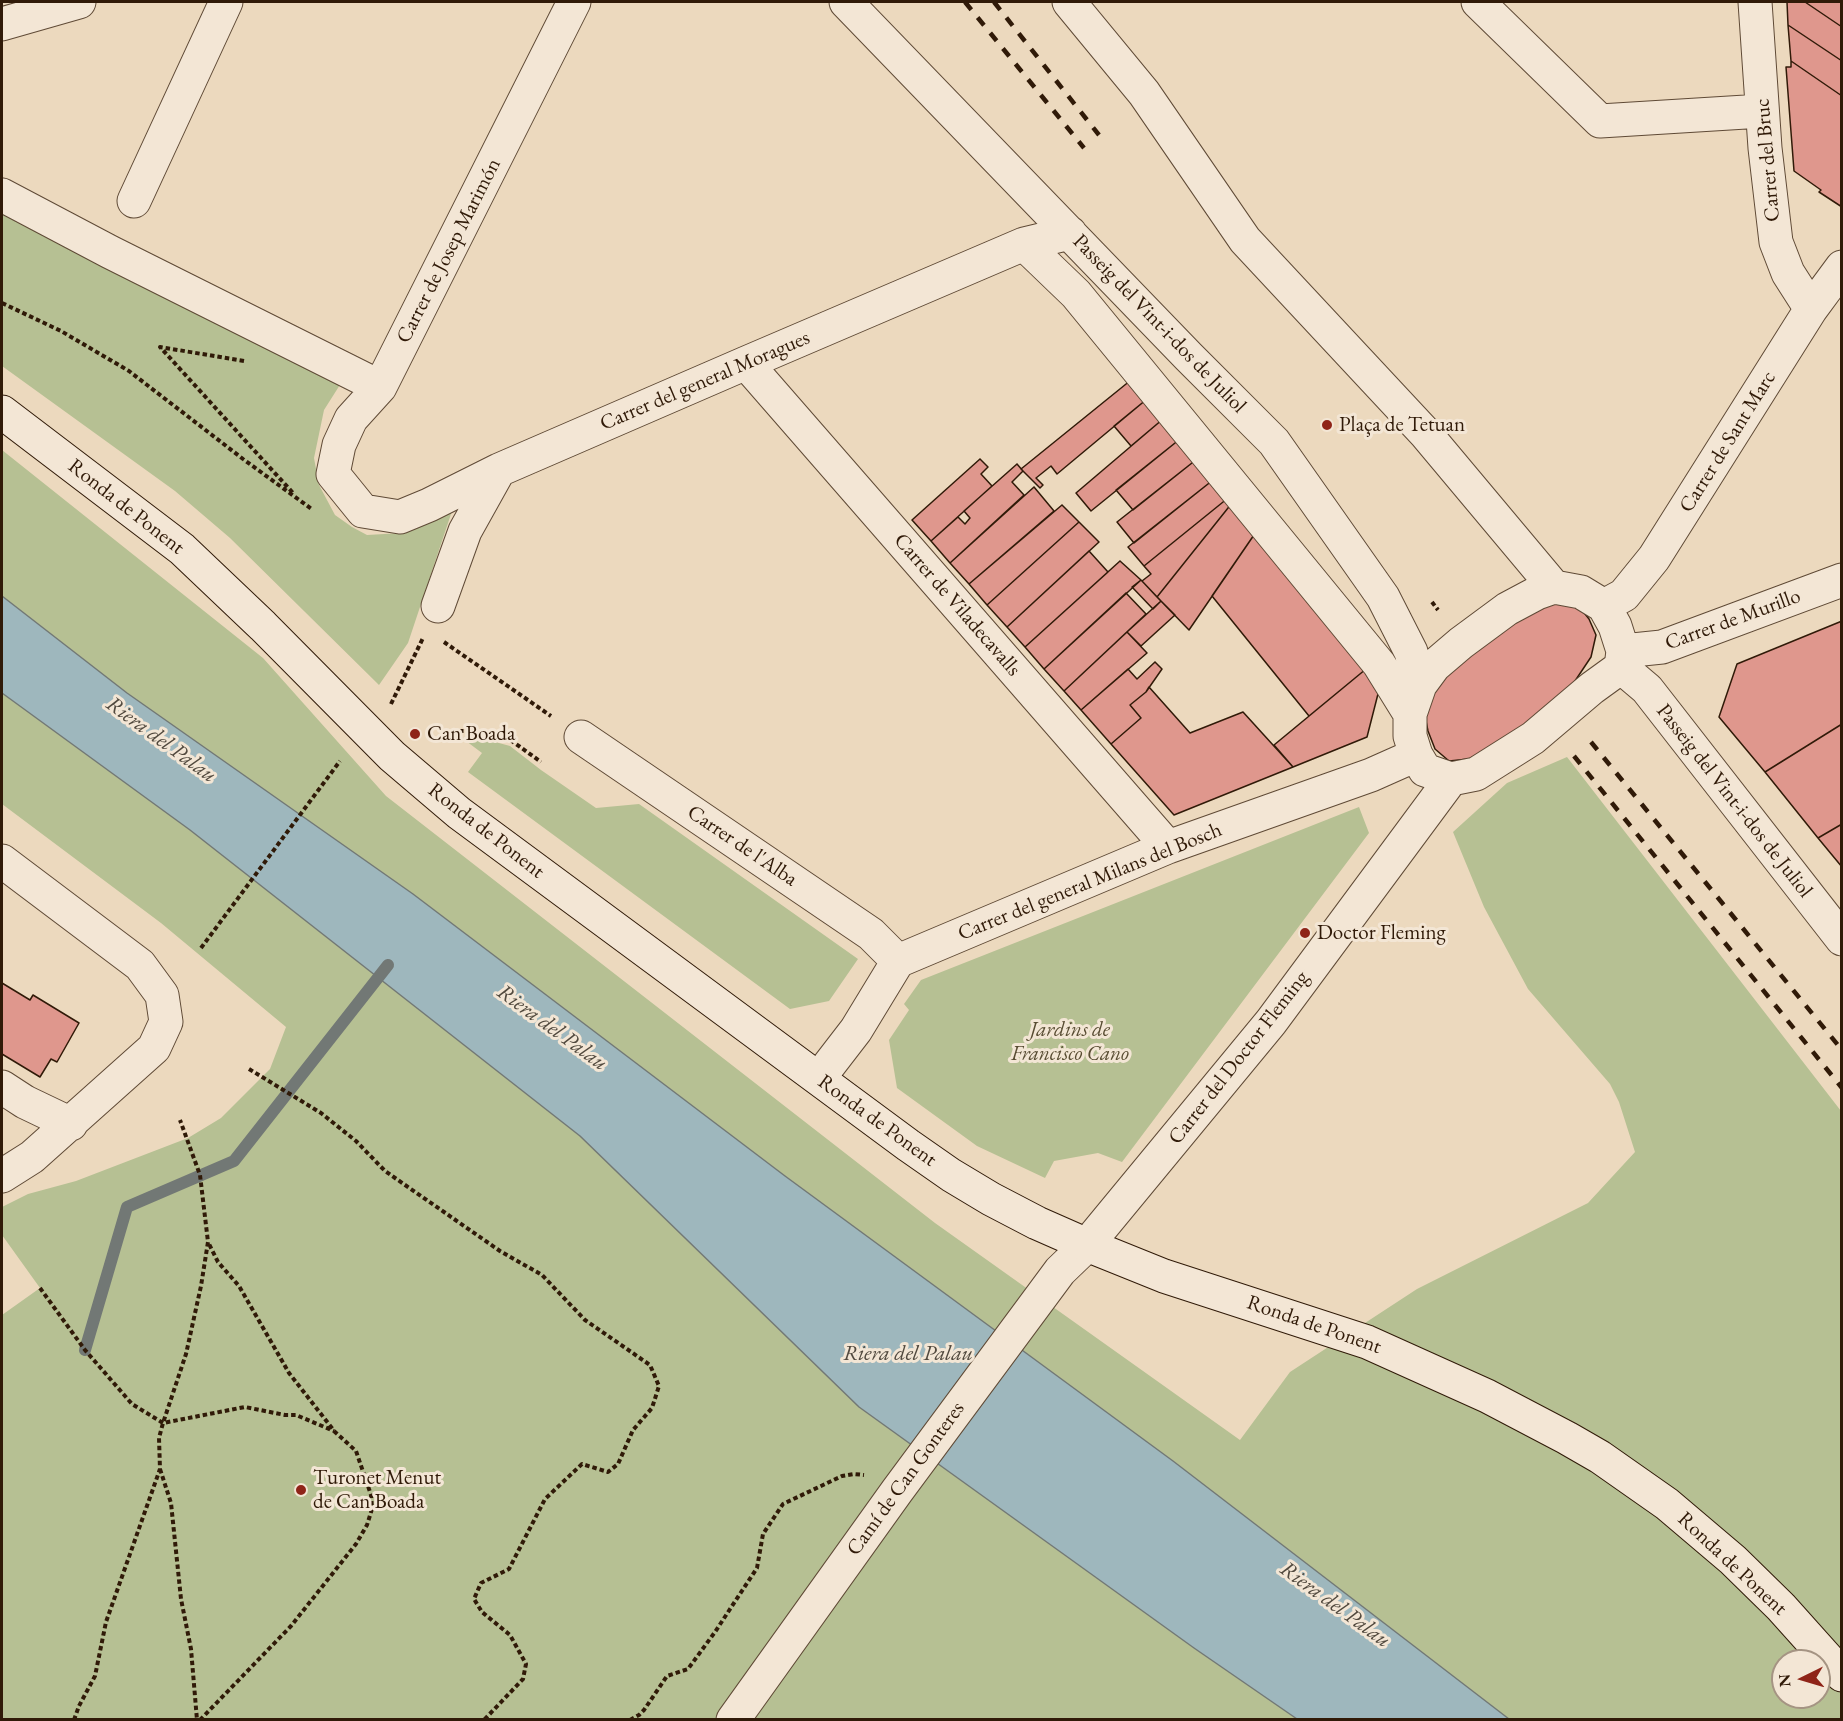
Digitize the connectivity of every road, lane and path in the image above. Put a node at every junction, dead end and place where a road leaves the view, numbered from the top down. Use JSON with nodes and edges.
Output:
{"nodes":[{"id":1,"x":6,"y":2,"type":"edge"},
{"id":2,"x":79,"y":2,"type":"edge"},
{"id":3,"x":226,"y":2,"type":"edge"},
{"id":4,"x":574,"y":2,"type":"edge"},
{"id":5,"x":846,"y":2,"type":"edge"},
{"id":6,"x":1069,"y":2,"type":"edge"},
{"id":7,"x":1478,"y":2,"type":"edge"},
{"id":8,"x":1755,"y":2,"type":"edge"},
{"id":9,"x":2,"y":10,"type":"edge"},
{"id":10,"x":2,"y":24,"type":"edge"},
{"id":11,"x":1762,"y":111,"type":"junction"},
{"id":12,"x":2,"y":195,"type":"edge"},
{"id":13,"x":134,"y":201,"type":"dead end"},
{"id":14,"x":1070,"y":233,"type":"junction"},
{"id":15,"x":1024,"y":244,"type":"junction"},
{"id":16,"x":1842,"y":267,"type":"edge"},
{"id":17,"x":2,"y":303,"type":"edge"},
{"id":18,"x":1811,"y":309,"type":"junction"},
{"id":19,"x":254,"y":363,"type":"dead end"},
{"id":20,"x":746,"y":363,"type":"junction"},
{"id":21,"x":381,"y":387,"type":"junction"},
{"id":22,"x":2,"y":412,"type":"edge"},
{"id":23,"x":499,"y":470,"type":"junction"},
{"id":24,"x":347,"y":494,"type":"joint"},
{"id":25,"x":300,"y":501,"type":"junction"},
{"id":26,"x":318,"y":514,"type":"dead end"},
{"id":27,"x":1842,"y":580,"type":"edge"},
{"id":28,"x":1554,"y":587,"type":"junction"},
{"id":29,"x":1432,"y":602,"type":"dead end"},
{"id":30,"x":1604,"y":606,"type":"junction"},
{"id":31,"x":1438,"y":610,"type":"dead end"},
{"id":32,"x":434,"y":624,"type":"junction"},
{"id":33,"x":1622,"y":659,"type":"junction"},
{"id":34,"x":1415,"y":699,"type":"junction"},
{"id":35,"x":388,"y":710,"type":"dead end"},
{"id":36,"x":569,"y":729,"type":"joint"},
{"id":37,"x":459,"y":731,"type":"dead end"},
{"id":38,"x":1416,"y":754,"type":"junction"},
{"id":39,"x":340,"y":761,"type":"dead end"},
{"id":40,"x":541,"y":762,"type":"dead end"},
{"id":41,"x":1451,"y":779,"type":"junction"},
{"id":42,"x":1168,"y":847,"type":"junction"},
{"id":43,"x":2,"y":861,"type":"edge"},
{"id":44,"x":1842,"y":939,"type":"edge"},
{"id":45,"x":201,"y":948,"type":"dead end"},
{"id":46,"x":898,"y":961,"type":"junction"},
{"id":47,"x":249,"y":1069,"type":"dead end"},
{"id":48,"x":819,"y":1078,"type":"junction"},
{"id":49,"x":2,"y":1087,"type":"edge"},
{"id":50,"x":180,"y":1120,"type":"dead end"},
{"id":51,"x":71,"y":1124,"type":"junction"},
{"id":52,"x":2,"y":1176,"type":"edge"},
{"id":53,"x":208,"y":1242,"type":"junction"},
{"id":54,"x":1087,"y":1245,"type":"junction"},
{"id":55,"x":40,"y":1288,"type":"dead end"},
{"id":56,"x":163,"y":1423,"type":"junction"},
{"id":57,"x":335,"y":1432,"type":"junction"},
{"id":58,"x":160,"y":1469,"type":"junction"},
{"id":59,"x":895,"y":1494,"type":"junction"},
{"id":60,"x":1842,"y":1675,"type":"edge"},
{"id":61,"x":74,"y":1719,"type":"edge"},
{"id":62,"x":198,"y":1719,"type":"edge"},
{"id":63,"x":484,"y":1719,"type":"edge"},
{"id":64,"x":630,"y":1719,"type":"edge"},
{"id":65,"x":733,"y":1719,"type":"edge"}],
"edges":[{"from":1,"to":9,"type":"street"},
{"from":2,"to":10,"type":"street"},
{"from":3,"to":13,"type":"street"},
{"from":4,"to":21,"type":"street","name":"Carrer de Josep Marimón"},
{"from":5,"to":14,"type":"street","name":"Passeig del Vint-i-dos de Juliol"},
{"from":6,"to":28,"type":"street"},
{"from":7,"to":11,"type":"street"},
{"from":8,"to":11,"type":"street","name":"Carrer del Bruc"},
{"from":11,"to":18,"type":"street","name":"Carrer del Bruc"},
{"from":12,"to":21,"type":"street"},
{"from":14,"to":15,"type":"street","name":"Carrer del general Moragues"},
{"from":14,"to":34,"type":"street","name":"Passeig del Vint-i-dos de Juliol"},
{"from":15,"to":20,"type":"street","name":"Carrer del general Moragues"},
{"from":15,"to":34,"type":"street"},
{"from":16,"to":18,"type":"street","name":"Carrer de Sant Marc"},
{"from":17,"to":25,"type":"path"},
{"from":18,"to":30,"type":"street","name":"Carrer de Sant Marc"},
{"from":19,"to":25,"type":"path"},
{"from":20,"to":23,"type":"street","name":"Carrer del general Moragues"},
{"from":20,"to":42,"type":"street","name":"Carrer de Viladecavalls"},
{"from":21,"to":24,"type":"street","name":"Carrer de Josep Marimón"},
{"from":22,"to":48,"type":"street","name":"Ronda de Ponent"},
{"from":23,"to":24,"type":"street","name":"Carrer del general Moragues"},
{"from":23,"to":32,"type":"street"},
{"from":25,"to":26,"type":"path"},
{"from":27,"to":33,"type":"street","name":"Carrer de Murillo"},
{"from":28,"to":30,"type":"street"},
{"from":28,"to":34,"type":"street"},
{"from":29,"to":31,"type":"path"},
{"from":30,"to":33,"type":"street"},
{"from":32,"to":35,"type":"path"},
{"from":32,"to":36,"type":"path"},
{"from":33,"to":41,"type":"street"},
{"from":33,"to":44,"type":"street","name":"Passeig del Vint-i-dos de Juliol"},
{"from":34,"to":38,"type":"street","name":"Passeig del Vint-i-dos de Juliol"},
{"from":36,"to":46,"type":"street","name":"Carrer de l'Alba"},
{"from":37,"to":40,"type":"path"},
{"from":38,"to":41,"type":"street"},
{"from":38,"to":42,"type":"street","name":"Carrer del general Milans del Bosch"},
{"from":39,"to":45,"type":"path"},
{"from":41,"to":54,"type":"street","name":"Carrer del Doctor Fleming"},
{"from":42,"to":46,"type":"street","name":"Carrer del general Milans del Bosch"},
{"from":43,"to":51,"type":"street"},
{"from":46,"to":48,"type":"street"},
{"from":47,"to":63,"type":"path"},
{"from":48,"to":54,"type":"street","name":"Ronda de Ponent"},
{"from":49,"to":51,"type":"street"},
{"from":50,"to":53,"type":"path"},
{"from":51,"to":52,"type":"street"},
{"from":53,"to":56,"type":"path"},
{"from":53,"to":57,"type":"path"},
{"from":54,"to":59,"type":"street","name":"Camí de Can Gonteres"},
{"from":54,"to":60,"type":"street","name":"Ronda de Ponent"},
{"from":55,"to":56,"type":"path"},
{"from":56,"to":57,"type":"path"},
{"from":56,"to":58,"type":"path"},
{"from":57,"to":62,"type":"path"},
{"from":58,"to":61,"type":"path"},
{"from":58,"to":62,"type":"path"},
{"from":59,"to":64,"type":"path"},
{"from":59,"to":65,"type":"street","name":"Camí de Can Gonteres"}]}
